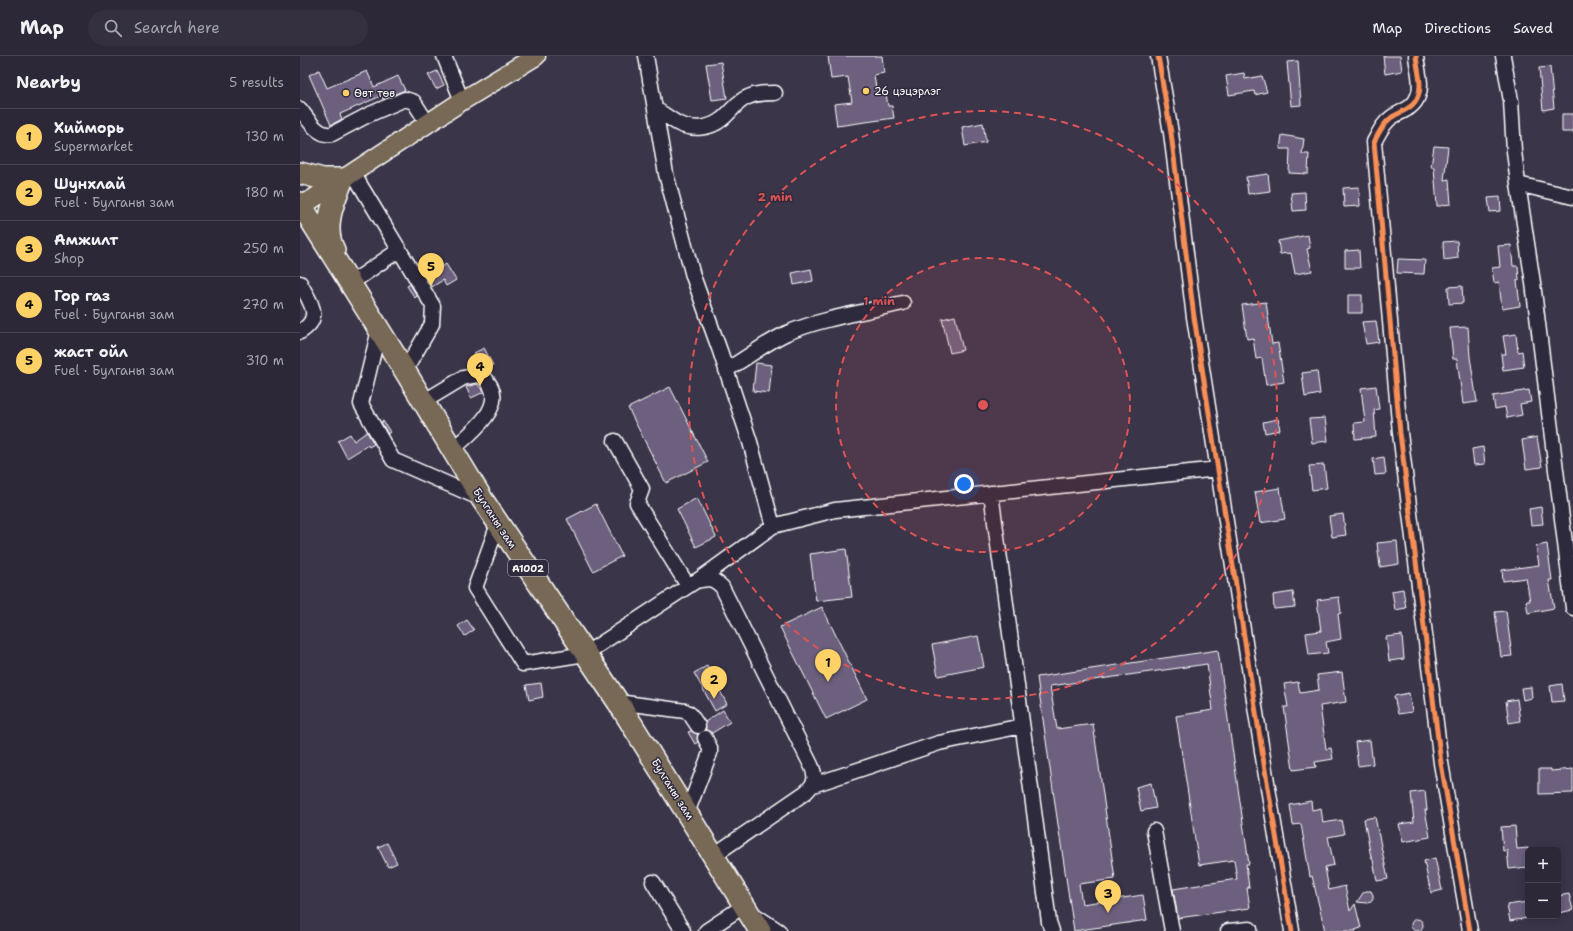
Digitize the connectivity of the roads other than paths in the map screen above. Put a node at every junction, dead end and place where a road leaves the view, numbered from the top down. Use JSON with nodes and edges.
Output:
{"nodes":[{"id":1,"x":444,"y":56,"type":"edge"},
{"id":2,"x":536,"y":56,"type":"edge"},
{"id":3,"x":646,"y":56,"type":"edge"},
{"id":4,"x":1158,"y":56,"type":"edge"},
{"id":5,"x":1416,"y":56,"type":"edge"},
{"id":6,"x":1503,"y":56,"type":"edge"},
{"id":7,"x":775,"y":94,"type":"dead end"},
{"id":8,"x":462,"y":101,"type":"junction"},
{"id":9,"x":300,"y":109,"type":"edge"},
{"id":10,"x":655,"y":109,"type":"junction"},
{"id":11,"x":428,"y":124,"type":"junction"},
{"id":12,"x":300,"y":173,"type":"edge"},
{"id":13,"x":348,"y":176,"type":"junction"},
{"id":14,"x":1518,"y":184,"type":"junction"},
{"id":15,"x":1573,"y":197,"type":"edge"},
{"id":16,"x":301,"y":206,"type":"edge"},
{"id":17,"x":399,"y":250,"type":"junction"},
{"id":18,"x":300,"y":283,"type":"edge"},
{"id":19,"x":351,"y":283,"type":"junction"},
{"id":20,"x":903,"y":303,"type":"dead end"},
{"id":21,"x":379,"y":330,"type":"junction"},
{"id":22,"x":300,"y":332,"type":"edge"},
{"id":23,"x":726,"y":370,"type":"junction"},
{"id":24,"x":405,"y":371,"type":"junction"},
{"id":25,"x":423,"y":402,"type":"junction"},
{"id":26,"x":615,"y":441,"type":"dead end"},
{"id":27,"x":452,"y":450,"type":"junction"},
{"id":28,"x":1218,"y":469,"type":"junction"},
{"id":29,"x":991,"y":493,"type":"junction"},
{"id":30,"x":482,"y":499,"type":"junction"},
{"id":31,"x":498,"y":524,"type":"junction"},
{"id":32,"x":773,"y":526,"type":"junction"},
{"id":33,"x":692,"y":584,"type":"junction"},
{"id":34,"x":1573,"y":608,"type":"edge"},
{"id":35,"x":586,"y":654,"type":"junction"},
{"id":36,"x":618,"y":702,"type":"junction"},
{"id":37,"x":1022,"y":726,"type":"junction"},
{"id":38,"x":813,"y":785,"type":"junction"},
{"id":39,"x":687,"y":812,"type":"junction"},
{"id":40,"x":1154,"y":831,"type":"dead end"},
{"id":41,"x":714,"y":855,"type":"junction"},
{"id":42,"x":653,"y":882,"type":"dead end"},
{"id":43,"x":747,"y":908,"type":"junction"},
{"id":44,"x":1250,"y":929,"type":"dead end"},
{"id":45,"x":683,"y":931,"type":"edge"},
{"id":46,"x":706,"y":931,"type":"edge"},
{"id":47,"x":760,"y":931,"type":"edge"},
{"id":48,"x":779,"y":931,"type":"edge"},
{"id":49,"x":1052,"y":931,"type":"edge"},
{"id":50,"x":1172,"y":931,"type":"edge"},
{"id":51,"x":1228,"y":931,"type":"edge"},
{"id":52,"x":1292,"y":931,"type":"edge"},
{"id":53,"x":1470,"y":931,"type":"edge"}],
"edges":[{"from":1,"to":8,"type":"street"},
{"from":2,"to":8,"type":"main road"},
{"from":3,"to":10,"type":"street"},
{"from":4,"to":28,"type":"street"},
{"from":5,"to":53,"type":"street"},
{"from":6,"to":14,"type":"street"},
{"from":7,"to":10,"type":"street"},
{"from":8,"to":11,"type":"main road"},
{"from":9,"to":11,"type":"street"},
{"from":10,"to":23,"type":"street"},
{"from":11,"to":13,"type":"main road"},
{"from":12,"to":13,"type":"highway"},
{"from":13,"to":16,"type":"main road"},
{"from":13,"to":17,"type":"street"},
{"from":13,"to":19,"type":"highway"},
{"from":14,"to":15,"type":"street"},
{"from":14,"to":34,"type":"street"},
{"from":16,"to":19,"type":"highway","name":"Булганы зам","number":"A1002"},
{"from":17,"to":19,"type":"street"},
{"from":17,"to":24,"type":"street"},
{"from":18,"to":22,"type":"street"},
{"from":19,"to":21,"type":"highway","name":"Булганы зам","number":"A1002"},
{"from":20,"to":23,"type":"street"},
{"from":21,"to":24,"type":"highway","name":"Булганы зам","number":"A1002"},
{"from":21,"to":30,"type":"street"},
{"from":23,"to":32,"type":"street"},
{"from":24,"to":25,"type":"highway","name":"Булганы зам","number":"A1002"},
{"from":25,"to":27,"type":"highway","name":"Булганы зам","number":"A1002"},
{"from":25,"to":27,"type":"street"},
{"from":26,"to":33,"type":"street"},
{"from":27,"to":30,"type":"highway","name":"Булганы зам","number":"A1002"},
{"from":28,"to":29,"type":"street"},
{"from":28,"to":52,"type":"street"},
{"from":29,"to":32,"type":"street"},
{"from":29,"to":37,"type":"street"},
{"from":30,"to":31,"type":"highway","name":"Булганы зам","number":"A1002"},
{"from":31,"to":35,"type":"highway","name":"Булганы зам","number":"A1002"},
{"from":31,"to":35,"type":"street"},
{"from":32,"to":33,"type":"street"},
{"from":33,"to":35,"type":"street"},
{"from":33,"to":38,"type":"street"},
{"from":35,"to":36,"type":"highway","name":"Булганы зам","number":"A1002"},
{"from":36,"to":39,"type":"highway","name":"Булганы зам","number":"A1002"},
{"from":36,"to":39,"type":"street"},
{"from":37,"to":38,"type":"street"},
{"from":37,"to":49,"type":"street"},
{"from":38,"to":41,"type":"street"},
{"from":39,"to":41,"type":"highway","name":"Булганы зам","number":"A1002"},
{"from":40,"to":50,"type":"street"},
{"from":41,"to":43,"type":"highway","name":"Булганы зам","number":"A1002"},
{"from":42,"to":45,"type":"street"},
{"from":43,"to":46,"type":"street"},
{"from":43,"to":47,"type":"highway","name":"Булганы зам","number":"A1002"},
{"from":43,"to":48,"type":"street"},
{"from":44,"to":51,"type":"street"}]}
